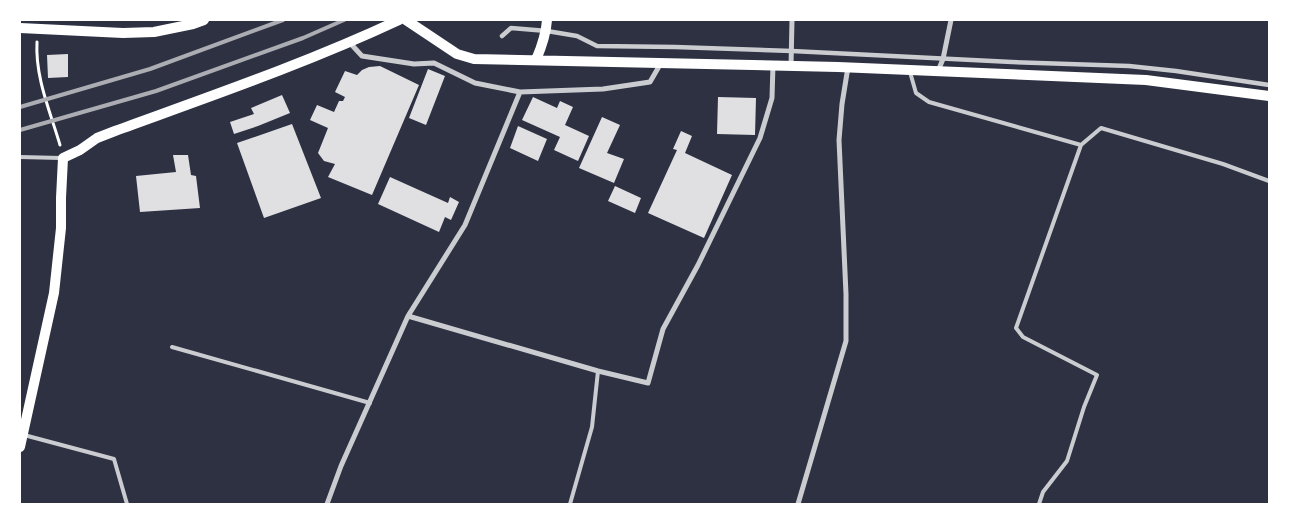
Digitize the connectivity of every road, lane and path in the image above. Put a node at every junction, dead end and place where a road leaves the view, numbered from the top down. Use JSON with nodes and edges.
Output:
{"nodes":[{"id":1,"x":204,"y":20,"type":"edge"},
{"id":2,"x":399,"y":20,"type":"edge"},
{"id":3,"x":406,"y":20,"type":"edge"},
{"id":4,"x":547,"y":20,"type":"edge"},
{"id":5,"x":792,"y":20,"type":"edge"},
{"id":6,"x":951,"y":20,"type":"edge"},
{"id":7,"x":20,"y":28,"type":"edge"},
{"id":8,"x":547,"y":31,"type":"junction"},
{"id":9,"x":502,"y":36,"type":"dead end"},
{"id":10,"x":350,"y":43,"type":"junction"},
{"id":11,"x":36,"y":50,"type":"dead end"},
{"id":12,"x":792,"y":51,"type":"junction"},
{"id":13,"x":943,"y":58,"type":"junction"},
{"id":14,"x":536,"y":60,"type":"junction"},
{"id":15,"x":661,"y":63,"type":"junction"},
{"id":16,"x":773,"y":65,"type":"junction"},
{"id":17,"x":791,"y":66,"type":"junction"},
{"id":18,"x":848,"y":67,"type":"junction"},
{"id":19,"x":910,"y":70,"type":"junction"},
{"id":20,"x":938,"y":71,"type":"junction"},
{"id":21,"x":1269,"y":85,"type":"edge"},
{"id":22,"x":520,"y":92,"type":"junction"},
{"id":23,"x":1269,"y":96,"type":"edge"},
{"id":24,"x":1080,"y":145,"type":"junction"},
{"id":25,"x":20,"y":157,"type":"edge"},
{"id":26,"x":63,"y":158,"type":"junction"},
{"id":27,"x":1269,"y":181,"type":"edge"},
{"id":28,"x":408,"y":316,"type":"junction"},
{"id":29,"x":172,"y":347,"type":"dead end"},
{"id":30,"x":598,"y":371,"type":"junction"},
{"id":31,"x":370,"y":403,"type":"junction"},
{"id":32,"x":23,"y":435,"type":"junction"},
{"id":33,"x":20,"y":447,"type":"edge"},
{"id":34,"x":127,"y":504,"type":"edge"},
{"id":35,"x":327,"y":504,"type":"edge"},
{"id":36,"x":570,"y":504,"type":"edge"},
{"id":37,"x":798,"y":504,"type":"edge"},
{"id":38,"x":1039,"y":504,"type":"edge"}],
"edges":[{"from":1,"to":7,"type":"main road"},
{"from":2,"to":10,"type":"main road"},
{"from":3,"to":14,"type":"main road"},
{"from":4,"to":8,"type":"main road"},
{"from":5,"to":12,"type":"street"},
{"from":6,"to":13,"type":"street"},
{"from":8,"to":9,"type":"street"},
{"from":8,"to":12,"type":"street"},
{"from":8,"to":14,"type":"main road"},
{"from":10,"to":22,"type":"street"},
{"from":10,"to":26,"type":"main road"},
{"from":11,"to":26,"type":"path"},
{"from":12,"to":13,"type":"street"},
{"from":12,"to":17,"type":"street"},
{"from":13,"to":20,"type":"street"},
{"from":13,"to":21,"type":"street"},
{"from":14,"to":15,"type":"main road"},
{"from":15,"to":16,"type":"main road"},
{"from":15,"to":22,"type":"street"},
{"from":16,"to":17,"type":"main road"},
{"from":16,"to":30,"type":"street"},
{"from":17,"to":18,"type":"main road"},
{"from":18,"to":19,"type":"main road"},
{"from":18,"to":37,"type":"street"},
{"from":19,"to":20,"type":"main road"},
{"from":19,"to":24,"type":"lane"},
{"from":20,"to":23,"type":"main road"},
{"from":22,"to":28,"type":"street"},
{"from":24,"to":27,"type":"lane"},
{"from":24,"to":38,"type":"lane"},
{"from":25,"to":26,"type":"lane"},
{"from":26,"to":32,"type":"main road"},
{"from":28,"to":30,"type":"street"},
{"from":28,"to":31,"type":"street"},
{"from":29,"to":31,"type":"lane"},
{"from":30,"to":36,"type":"lane"},
{"from":31,"to":35,"type":"street"},
{"from":32,"to":33,"type":"main road"},
{"from":32,"to":34,"type":"lane"}]}
